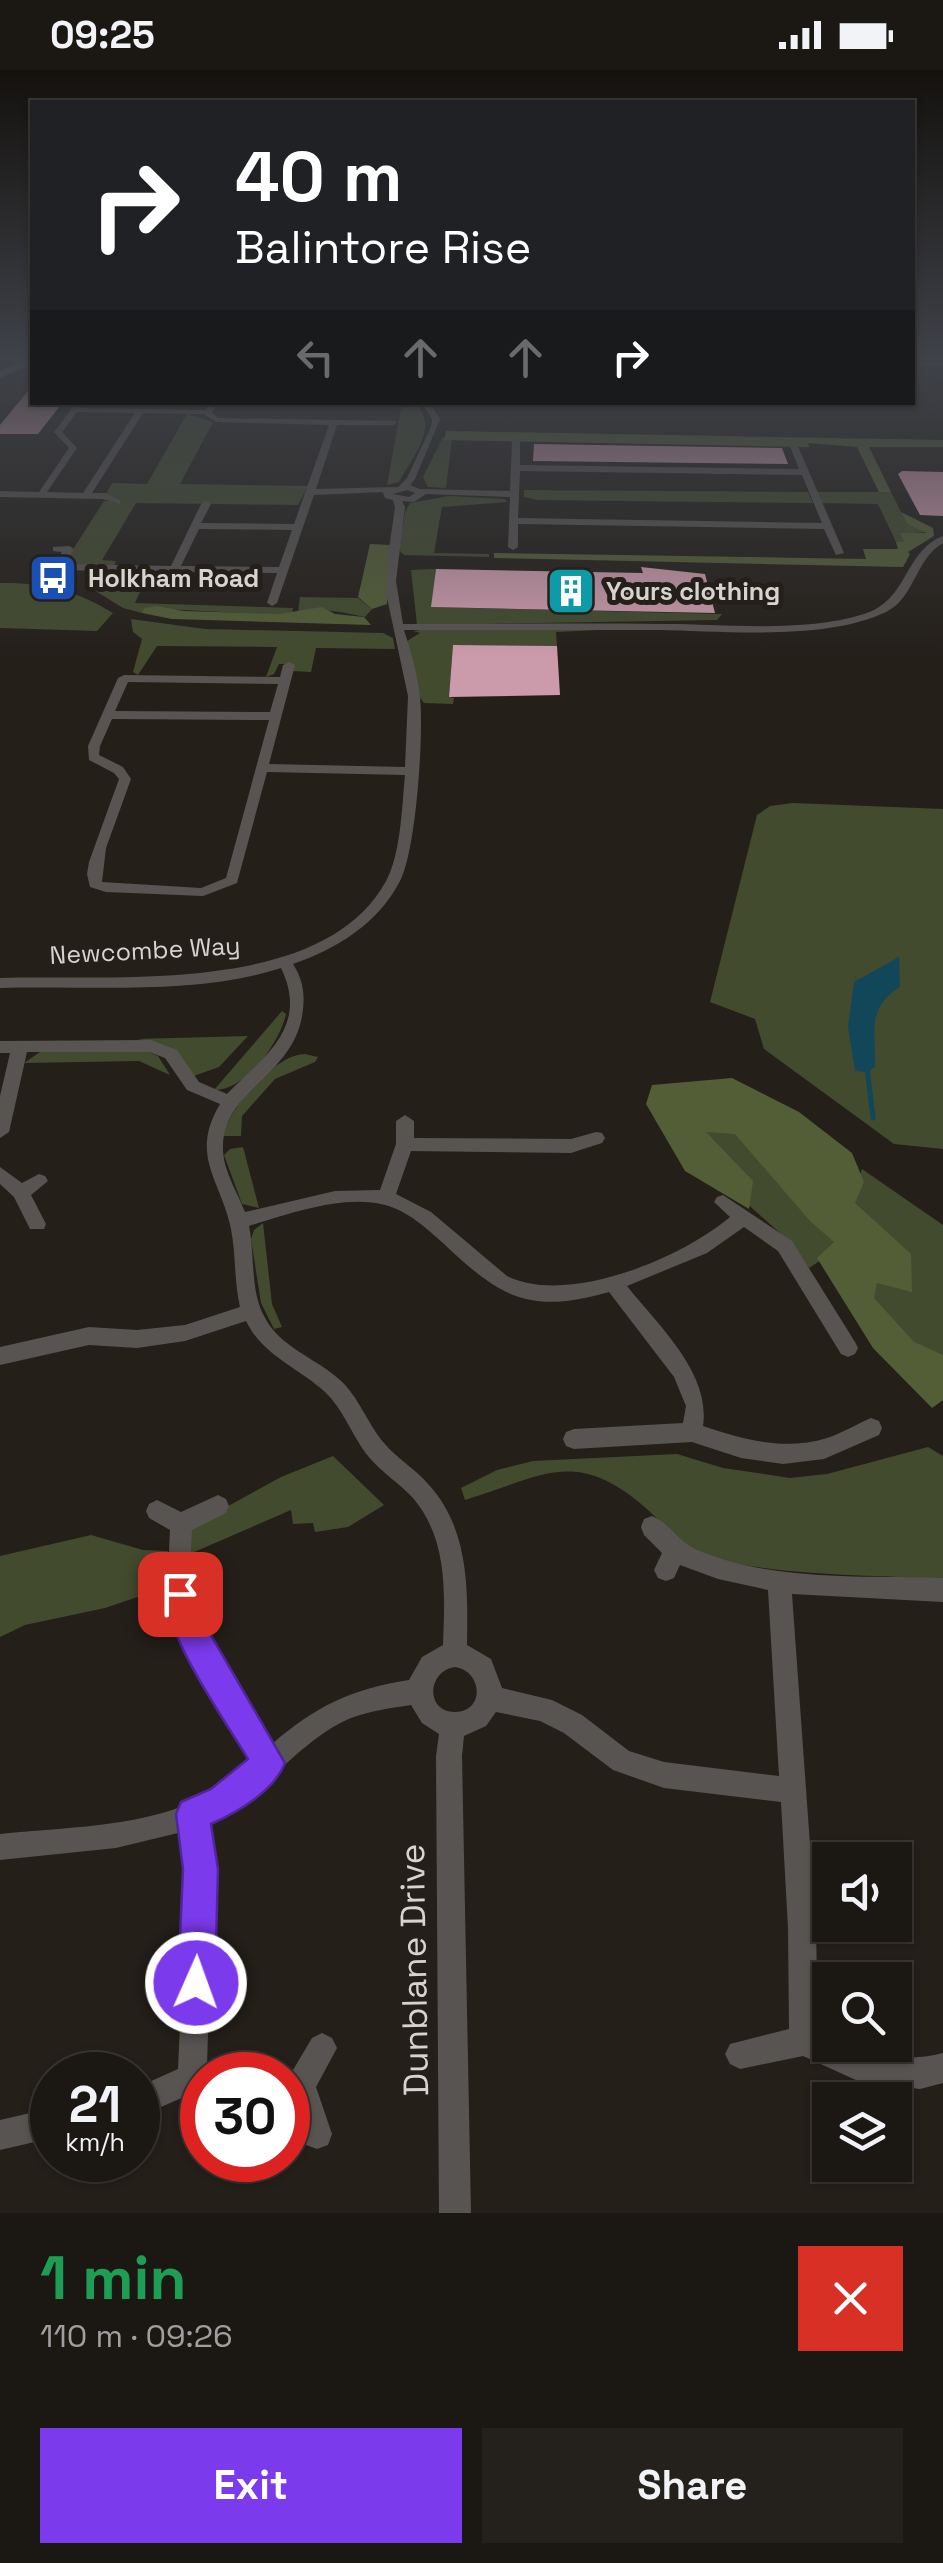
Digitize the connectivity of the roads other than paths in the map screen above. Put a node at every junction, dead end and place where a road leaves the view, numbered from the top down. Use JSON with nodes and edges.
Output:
{"nodes":[{"id":1,"x":65,"y":459,"type":"edge"},
{"id":2,"x":110,"y":459,"type":"edge"},
{"id":3,"x":322,"y":459,"type":"edge"},
{"id":4,"x":425,"y":459,"type":"edge"},
{"id":5,"x":515,"y":459,"type":"edge"},
{"id":6,"x":799,"y":459,"type":"edge"},
{"id":7,"x":515,"y":468,"type":"junction"},
{"id":8,"x":804,"y":472,"type":"junction"},
{"id":9,"x":415,"y":491,"type":"junction"},
{"id":10,"x":310,"y":492,"type":"junction"},
{"id":11,"x":0,"y":494,"type":"edge"},
{"id":12,"x":40,"y":494,"type":"junction"},
{"id":13,"x":514,"y":494,"type":"junction"},
{"id":14,"x":86,"y":495,"type":"junction"},
{"id":15,"x":396,"y":496,"type":"junction"},
{"id":16,"x":117,"y":502,"type":"dead end"},
{"id":17,"x":206,"y":504,"type":"dead end"},
{"id":18,"x":513,"y":521,"type":"junction"},
{"id":19,"x":196,"y":526,"type":"junction"},
{"id":20,"x":829,"y":526,"type":"junction"},
{"id":21,"x":298,"y":527,"type":"junction"},
{"id":22,"x":943,"y":539,"type":"edge"},
{"id":23,"x":512,"y":547,"type":"dead end"},
{"id":24,"x":56,"y":549,"type":"dead end"},
{"id":25,"x":839,"y":554,"type":"dead end"},
{"id":26,"x":175,"y":568,"type":"junction"},
{"id":27,"x":283,"y":570,"type":"junction"},
{"id":28,"x":272,"y":604,"type":"dead end"},
{"id":29,"x":398,"y":627,"type":"junction"},
{"id":30,"x":288,"y":665,"type":"dead end"},
{"id":31,"x":284,"y":681,"type":"junction"},
{"id":32,"x":108,"y":715,"type":"junction"},
{"id":33,"x":276,"y":716,"type":"junction"},
{"id":34,"x":264,"y":768,"type":"junction"},
{"id":35,"x":409,"y":770,"type":"junction"},
{"id":36,"x":284,"y":962,"type":"junction"},
{"id":37,"x":1,"y":982,"type":"edge"},
{"id":38,"x":20,"y":1046,"type":"junction"},
{"id":39,"x":0,"y":1047,"type":"edge"},
{"id":40,"x":229,"y":1102,"type":"junction"},
{"id":41,"x":405,"y":1121,"type":"dead end"},
{"id":42,"x":0,"y":1132,"type":"edge"},
{"id":43,"x":596,"y":1138,"type":"dead end"},
{"id":44,"x":405,"y":1144,"type":"junction"},
{"id":45,"x":0,"y":1174,"type":"edge"},
{"id":46,"x":39,"y":1181,"type":"dead end"},
{"id":47,"x":21,"y":1192,"type":"junction"},
{"id":48,"x":386,"y":1198,"type":"junction"},
{"id":49,"x":722,"y":1202,"type":"dead end"},
{"id":50,"x":743,"y":1217,"type":"junction"},
{"id":51,"x":239,"y":1221,"type":"junction"},
{"id":52,"x":37,"y":1224,"type":"dead end"},
{"id":53,"x":614,"y":1284,"type":"junction"},
{"id":54,"x":252,"y":1311,"type":"junction"},
{"id":55,"x":848,"y":1348,"type":"dead end"},
{"id":56,"x":0,"y":1356,"type":"edge"},
{"id":57,"x":871,"y":1428,"type":"dead end"},
{"id":58,"x":692,"y":1432,"type":"junction"},
{"id":59,"x":574,"y":1439,"type":"dead end"},
{"id":60,"x":218,"y":1506,"type":"dead end"},
{"id":61,"x":157,"y":1511,"type":"dead end"},
{"id":62,"x":181,"y":1524,"type":"junction"},
{"id":63,"x":652,"y":1527,"type":"dead end"},
{"id":64,"x":779,"y":1580,"type":"junction"},
{"id":65,"x":943,"y":1590,"type":"edge"},
{"id":66,"x":455,"y":1654,"type":"junction"},
{"id":67,"x":421,"y":1691,"type":"junction"},
{"id":68,"x":489,"y":1698,"type":"junction"},
{"id":69,"x":453,"y":1725,"type":"junction"},
{"id":70,"x":269,"y":1763,"type":"junction"},
{"id":71,"x":793,"y":1790,"type":"junction"},
{"id":72,"x":193,"y":1814,"type":"junction"},
{"id":73,"x":0,"y":1847,"type":"edge"},
{"id":74,"x":804,"y":2041,"type":"junction"},
{"id":75,"x":322,"y":2048,"type":"dead end"},
{"id":76,"x":197,"y":2052,"type":"edge"},
{"id":77,"x":740,"y":2054,"type":"dead end"},
{"id":78,"x":310,"y":2063,"type":"edge"},
{"id":79,"x":943,"y":2068,"type":"edge"},
{"id":80,"x":310,"y":2120,"type":"edge"},
{"id":81,"x":30,"y":2129,"type":"edge"},
{"id":82,"x":316,"y":2134,"type":"dead end"},
{"id":83,"x":0,"y":2135,"type":"edge"},
{"id":84,"x":455,"y":2213,"type":"edge"}],
"edges":[{"from":1,"to":12,"type":"street"},
{"from":2,"to":14,"type":"street"},
{"from":3,"to":10,"type":"street"},
{"from":4,"to":9,"type":"street"},
{"from":5,"to":7,"type":"street"},
{"from":6,"to":8,"type":"street"},
{"from":7,"to":8,"type":"street"},
{"from":7,"to":13,"type":"street"},
{"from":8,"to":20,"type":"street"},
{"from":9,"to":13,"type":"street"},
{"from":9,"to":15,"type":"street"},
{"from":9,"to":15,"type":"street"},
{"from":10,"to":15,"type":"street"},
{"from":10,"to":21,"type":"street"},
{"from":11,"to":12,"type":"street"},
{"from":12,"to":14,"type":"street"},
{"from":13,"to":18,"type":"street"},
{"from":14,"to":16,"type":"street"},
{"from":15,"to":29,"type":"street","name":"Newcombe Way"},
{"from":17,"to":19,"type":"street"},
{"from":18,"to":20,"type":"street"},
{"from":18,"to":23,"type":"street"},
{"from":19,"to":21,"type":"street"},
{"from":19,"to":26,"type":"street"},
{"from":20,"to":25,"type":"street"},
{"from":21,"to":27,"type":"street"},
{"from":22,"to":29,"type":"street"},
{"from":24,"to":26,"type":"street"},
{"from":26,"to":27,"type":"street"},
{"from":27,"to":28,"type":"street"},
{"from":29,"to":35,"type":"street","name":"Newcombe Way"},
{"from":30,"to":31,"type":"street"},
{"from":31,"to":32,"type":"street"},
{"from":31,"to":33,"type":"street"},
{"from":32,"to":33,"type":"street"},
{"from":32,"to":34,"type":"street"},
{"from":33,"to":34,"type":"street"},
{"from":34,"to":35,"type":"street"},
{"from":35,"to":36,"type":"street","name":"Newcombe Way"},
{"from":36,"to":37,"type":"street","name":"Newcombe Way"},
{"from":36,"to":40,"type":"street"},
{"from":38,"to":39,"type":"street"},
{"from":38,"to":40,"type":"street"},
{"from":38,"to":42,"type":"street"},
{"from":40,"to":51,"type":"street"},
{"from":41,"to":44,"type":"street"},
{"from":43,"to":44,"type":"street"},
{"from":44,"to":48,"type":"street"},
{"from":45,"to":47,"type":"street"},
{"from":46,"to":47,"type":"street"},
{"from":47,"to":52,"type":"street"},
{"from":48,"to":51,"type":"street"},
{"from":48,"to":53,"type":"street"},
{"from":49,"to":50,"type":"street"},
{"from":50,"to":53,"type":"street"},
{"from":50,"to":55,"type":"street"},
{"from":51,"to":54,"type":"street"},
{"from":53,"to":58,"type":"street"},
{"from":54,"to":56,"type":"street"},
{"from":54,"to":66,"type":"street"},
{"from":57,"to":58,"type":"street"},
{"from":58,"to":59,"type":"street"},
{"from":60,"to":62,"type":"street"},
{"from":61,"to":62,"type":"street"},
{"from":62,"to":70,"type":"street"},
{"from":63,"to":64,"type":"street"},
{"from":64,"to":65,"type":"street"},
{"from":64,"to":71,"type":"street"},
{"from":66,"to":67,"type":"street"},
{"from":66,"to":68,"type":"street"},
{"from":67,"to":69,"type":"street"},
{"from":67,"to":70,"type":"street"},
{"from":68,"to":69,"type":"street"},
{"from":68,"to":71,"type":"street"},
{"from":69,"to":84,"type":"street","name":"Dunblane Drive"},
{"from":70,"to":72,"type":"street"},
{"from":71,"to":74,"type":"street"},
{"from":72,"to":73,"type":"street"},
{"from":72,"to":76,"type":"street"},
{"from":74,"to":77,"type":"street"},
{"from":74,"to":79,"type":"street"},
{"from":75,"to":78,"type":"street"},
{"from":80,"to":82,"type":"street"},
{"from":81,"to":83,"type":"street"}]}
